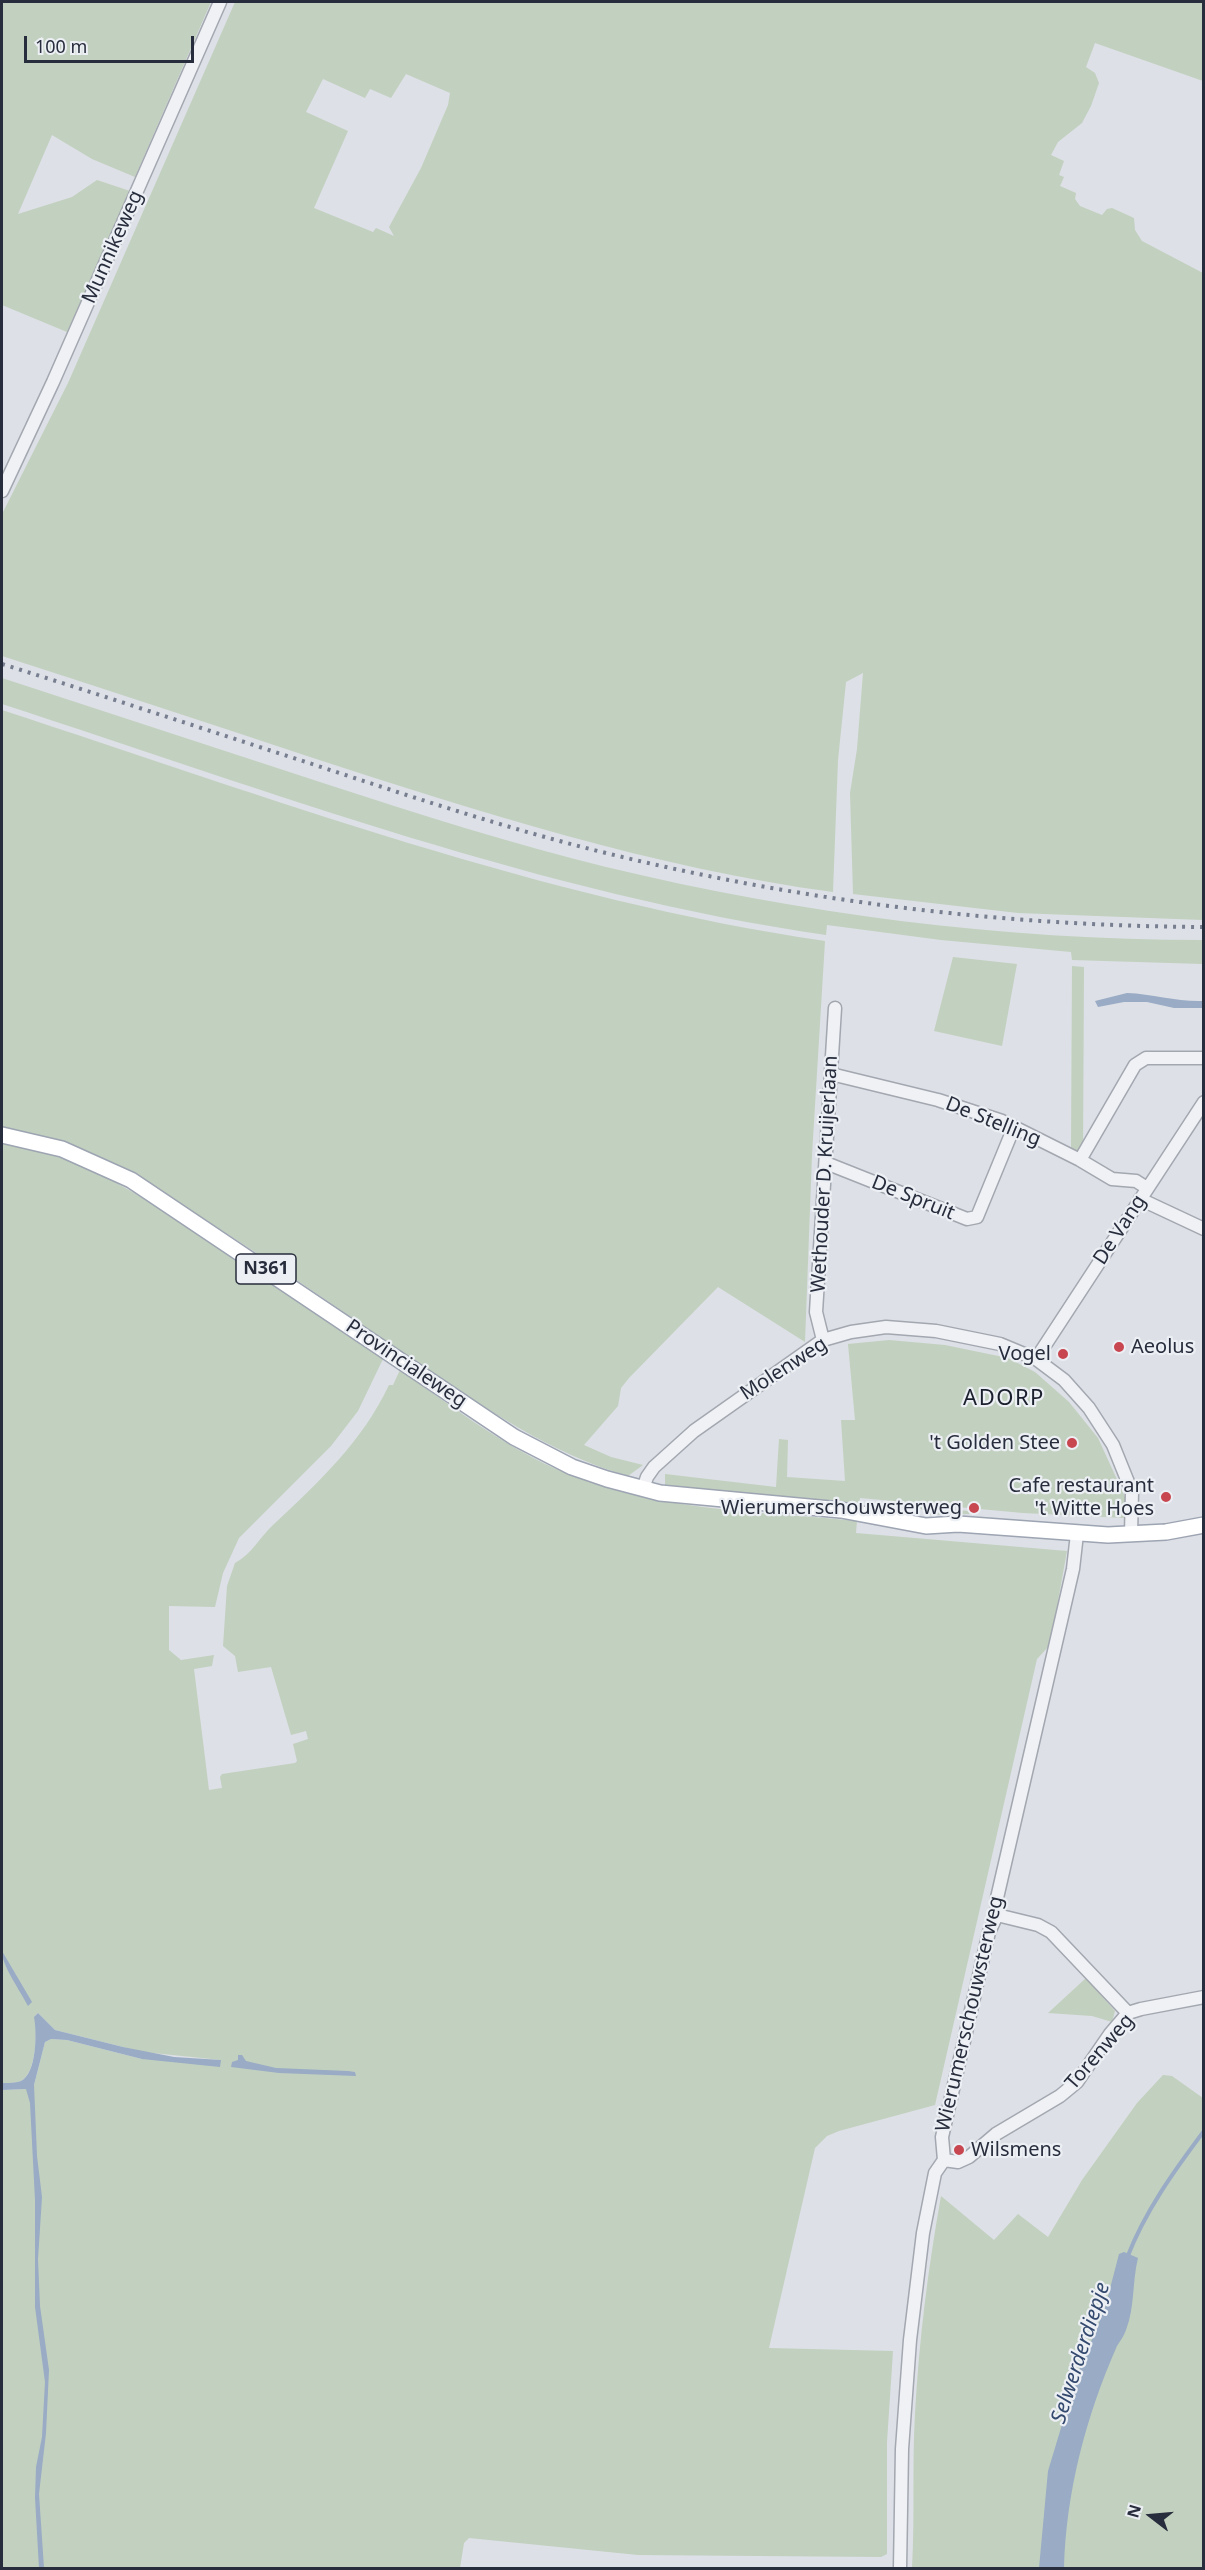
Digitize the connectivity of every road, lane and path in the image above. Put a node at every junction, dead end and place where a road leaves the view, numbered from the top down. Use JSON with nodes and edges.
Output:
{"nodes":[{"id":1,"x":220,"y":2,"type":"edge"},
{"id":2,"x":2,"y":491,"type":"edge"},
{"id":3,"x":835,"y":1008,"type":"dead end"},
{"id":4,"x":1203,"y":1058,"type":"edge"},
{"id":5,"x":831,"y":1074,"type":"junction"},
{"id":6,"x":1203,"y":1102,"type":"edge"},
{"id":7,"x":1014,"y":1127,"type":"junction"},
{"id":8,"x":2,"y":1135,"type":"edge"},
{"id":9,"x":1080,"y":1160,"type":"junction"},
{"id":10,"x":826,"y":1163,"type":"junction"},
{"id":11,"x":1147,"y":1188,"type":"junction"},
{"id":12,"x":1140,"y":1199,"type":"junction"},
{"id":13,"x":1203,"y":1229,"type":"edge"},
{"id":14,"x":823,"y":1340,"type":"junction"},
{"id":15,"x":1036,"y":1359,"type":"junction"},
{"id":16,"x":643,"y":1489,"type":"junction"},
{"id":17,"x":1203,"y":1525,"type":"edge"},
{"id":18,"x":1077,"y":1534,"type":"junction"},
{"id":19,"x":1131,"y":1534,"type":"junction"},
{"id":20,"x":997,"y":1915,"type":"junction"},
{"id":21,"x":1203,"y":1997,"type":"edge"},
{"id":22,"x":1128,"y":2013,"type":"junction"},
{"id":23,"x":944,"y":2160,"type":"junction"},
{"id":24,"x":900,"y":2568,"type":"edge"}],
"edges":[{"from":1,"to":2,"type":"street","name":"Munnikeweg"},
{"from":3,"to":5,"type":"street","name":"Wethouder D. Kruijerlaan"},
{"from":4,"to":9,"type":"street"},
{"from":5,"to":7,"type":"street","name":"De Stelling"},
{"from":5,"to":10,"type":"street","name":"Wethouder D. Kruijerlaan"},
{"from":6,"to":11,"type":"street","name":"De Vang"},
{"from":7,"to":9,"type":"street","name":"De Stelling"},
{"from":7,"to":10,"type":"street","name":"De Spruit"},
{"from":8,"to":16,"type":"main road","name":"Provincialeweg","number":"N361"},
{"from":9,"to":11,"type":"street","name":"De Stelling"},
{"from":10,"to":14,"type":"street","name":"Wethouder D. Kruijerlaan"},
{"from":11,"to":12,"type":"street","name":"De Vang"},
{"from":12,"to":13,"type":"street"},
{"from":12,"to":15,"type":"street","name":"De Vang"},
{"from":14,"to":15,"type":"street","name":"Molenweg"},
{"from":14,"to":16,"type":"street","name":"Molenweg"},
{"from":15,"to":19,"type":"street","name":"Molenweg"},
{"from":16,"to":18,"type":"main road","name":"Provincialeweg","number":"N361"},
{"from":17,"to":19,"type":"main road","name":"Provincialeweg","number":"N361"},
{"from":18,"to":19,"type":"main road","name":"Provincialeweg","number":"N361"},
{"from":18,"to":20,"type":"street","name":"Wierumerschouwsterweg"},
{"from":20,"to":22,"type":"street"},
{"from":20,"to":23,"type":"street","name":"Wierumerschouwsterweg"},
{"from":21,"to":22,"type":"street","name":"Torenweg"},
{"from":22,"to":23,"type":"street","name":"Torenweg"},
{"from":23,"to":24,"type":"street","name":"Wierumerschouwsterweg"}]}
